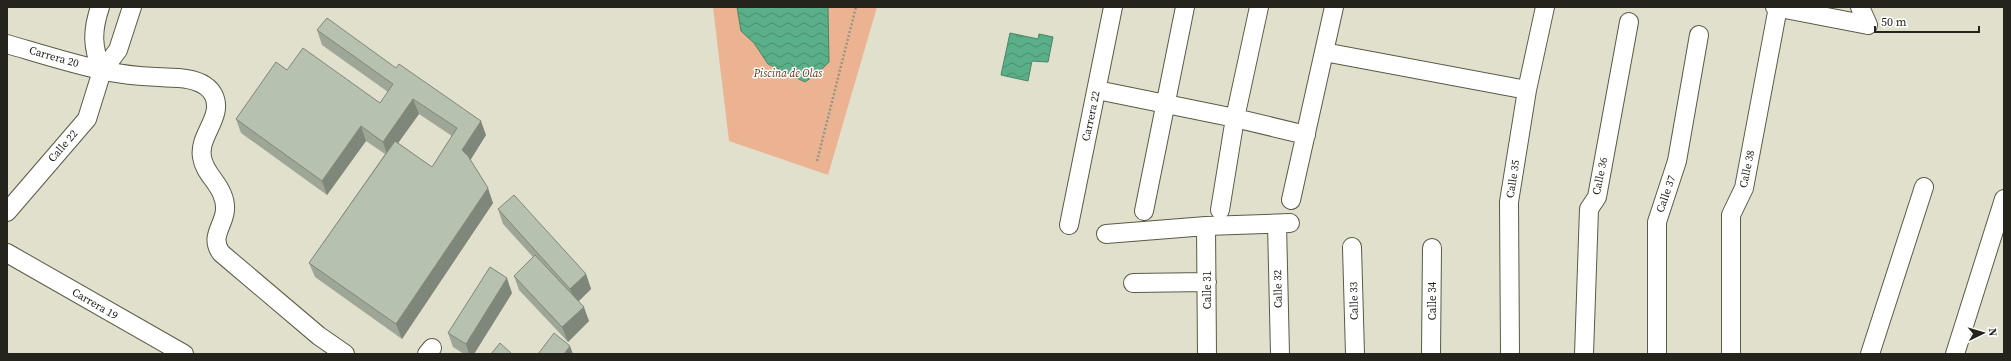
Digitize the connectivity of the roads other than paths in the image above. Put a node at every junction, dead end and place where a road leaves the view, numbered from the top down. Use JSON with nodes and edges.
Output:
{"nodes":[{"id":1,"x":100,"y":7,"type":"edge"},
{"id":2,"x":132,"y":7,"type":"edge"},
{"id":3,"x":1113,"y":7,"type":"edge"},
{"id":4,"x":1185,"y":7,"type":"edge"},
{"id":5,"x":1259,"y":7,"type":"edge"},
{"id":6,"x":1334,"y":7,"type":"edge"},
{"id":7,"x":1545,"y":7,"type":"edge"},
{"id":8,"x":1776,"y":7,"type":"edge"},
{"id":9,"x":1860,"y":7,"type":"edge"},
{"id":10,"x":1629,"y":22,"type":"dead end"},
{"id":11,"x":1699,"y":35,"type":"dead end"},
{"id":12,"x":7,"y":44,"type":"edge"},
{"id":13,"x":1324,"y":52,"type":"junction"},
{"id":14,"x":102,"y":71,"type":"junction"},
{"id":15,"x":1097,"y":90,"type":"junction"},
{"id":16,"x":1527,"y":90,"type":"junction"},
{"id":17,"x":1165,"y":104,"type":"junction"},
{"id":18,"x":1235,"y":118,"type":"junction"},
{"id":19,"x":1306,"y":135,"type":"junction"},
{"id":20,"x":1924,"y":187,"type":"dead end"},
{"id":21,"x":2004,"y":199,"type":"edge"},
{"id":22,"x":1291,"y":200,"type":"dead end"},
{"id":23,"x":1220,"y":210,"type":"dead end"},
{"id":24,"x":1144,"y":211,"type":"dead end"},
{"id":25,"x":7,"y":212,"type":"edge"},
{"id":26,"x":1069,"y":225,"type":"dead end"},
{"id":27,"x":1206,"y":226,"type":"junction"},
{"id":28,"x":1106,"y":234,"type":"dead end"},
{"id":29,"x":1352,"y":247,"type":"dead end"},
{"id":30,"x":1432,"y":248,"type":"dead end"},
{"id":31,"x":7,"y":253,"type":"edge"},
{"id":32,"x":1207,"y":282,"type":"junction"},
{"id":33,"x":1133,"y":283,"type":"dead end"},
{"id":34,"x":181,"y":353,"type":"edge"},
{"id":35,"x":345,"y":354,"type":"edge"},
{"id":36,"x":1207,"y":354,"type":"edge"},
{"id":37,"x":1280,"y":354,"type":"edge"},
{"id":38,"x":1355,"y":354,"type":"edge"},
{"id":39,"x":1431,"y":354,"type":"edge"},
{"id":40,"x":1510,"y":354,"type":"edge"},
{"id":41,"x":1584,"y":354,"type":"edge"},
{"id":42,"x":1658,"y":354,"type":"edge"},
{"id":43,"x":1731,"y":354,"type":"edge"},
{"id":44,"x":1870,"y":354,"type":"edge"},
{"id":45,"x":1955,"y":354,"type":"edge"}],
"edges":[{"from":1,"to":14,"type":"street"},
{"from":2,"to":14,"type":"street","name":"Calle 22"},
{"from":3,"to":15,"type":"street","name":"Carrera 22"},
{"from":4,"to":17,"type":"street"},
{"from":5,"to":18,"type":"street"},
{"from":6,"to":13,"type":"street"},
{"from":7,"to":16,"type":"street","name":"Calle 35"},
{"from":8,"to":9,"type":"street"},
{"from":8,"to":43,"type":"street","name":"Calle 38"},
{"from":10,"to":41,"type":"street","name":"Calle 36"},
{"from":11,"to":42,"type":"street","name":"Calle 37"},
{"from":12,"to":14,"type":"street","name":"Carrera 20"},
{"from":13,"to":16,"type":"street"},
{"from":13,"to":19,"type":"street"},
{"from":14,"to":25,"type":"street","name":"Calle 22"},
{"from":14,"to":35,"type":"street","name":"Carrera 20"},
{"from":15,"to":17,"type":"street"},
{"from":15,"to":26,"type":"street","name":"Carrera 22"},
{"from":16,"to":40,"type":"street","name":"Calle 35"},
{"from":17,"to":18,"type":"street"},
{"from":17,"to":24,"type":"street"},
{"from":18,"to":19,"type":"street"},
{"from":18,"to":23,"type":"street"},
{"from":19,"to":22,"type":"street"},
{"from":20,"to":44,"type":"street"},
{"from":21,"to":45,"type":"street"},
{"from":27,"to":28,"type":"street"},
{"from":27,"to":32,"type":"street","name":"Calle 31"},
{"from":27,"to":37,"type":"street","name":"Calle 32"},
{"from":29,"to":38,"type":"street","name":"Calle 33"},
{"from":30,"to":39,"type":"street","name":"Calle 34"},
{"from":31,"to":34,"type":"street","name":"Carrera 19"},
{"from":32,"to":33,"type":"street"},
{"from":32,"to":36,"type":"street","name":"Calle 31"}]}
